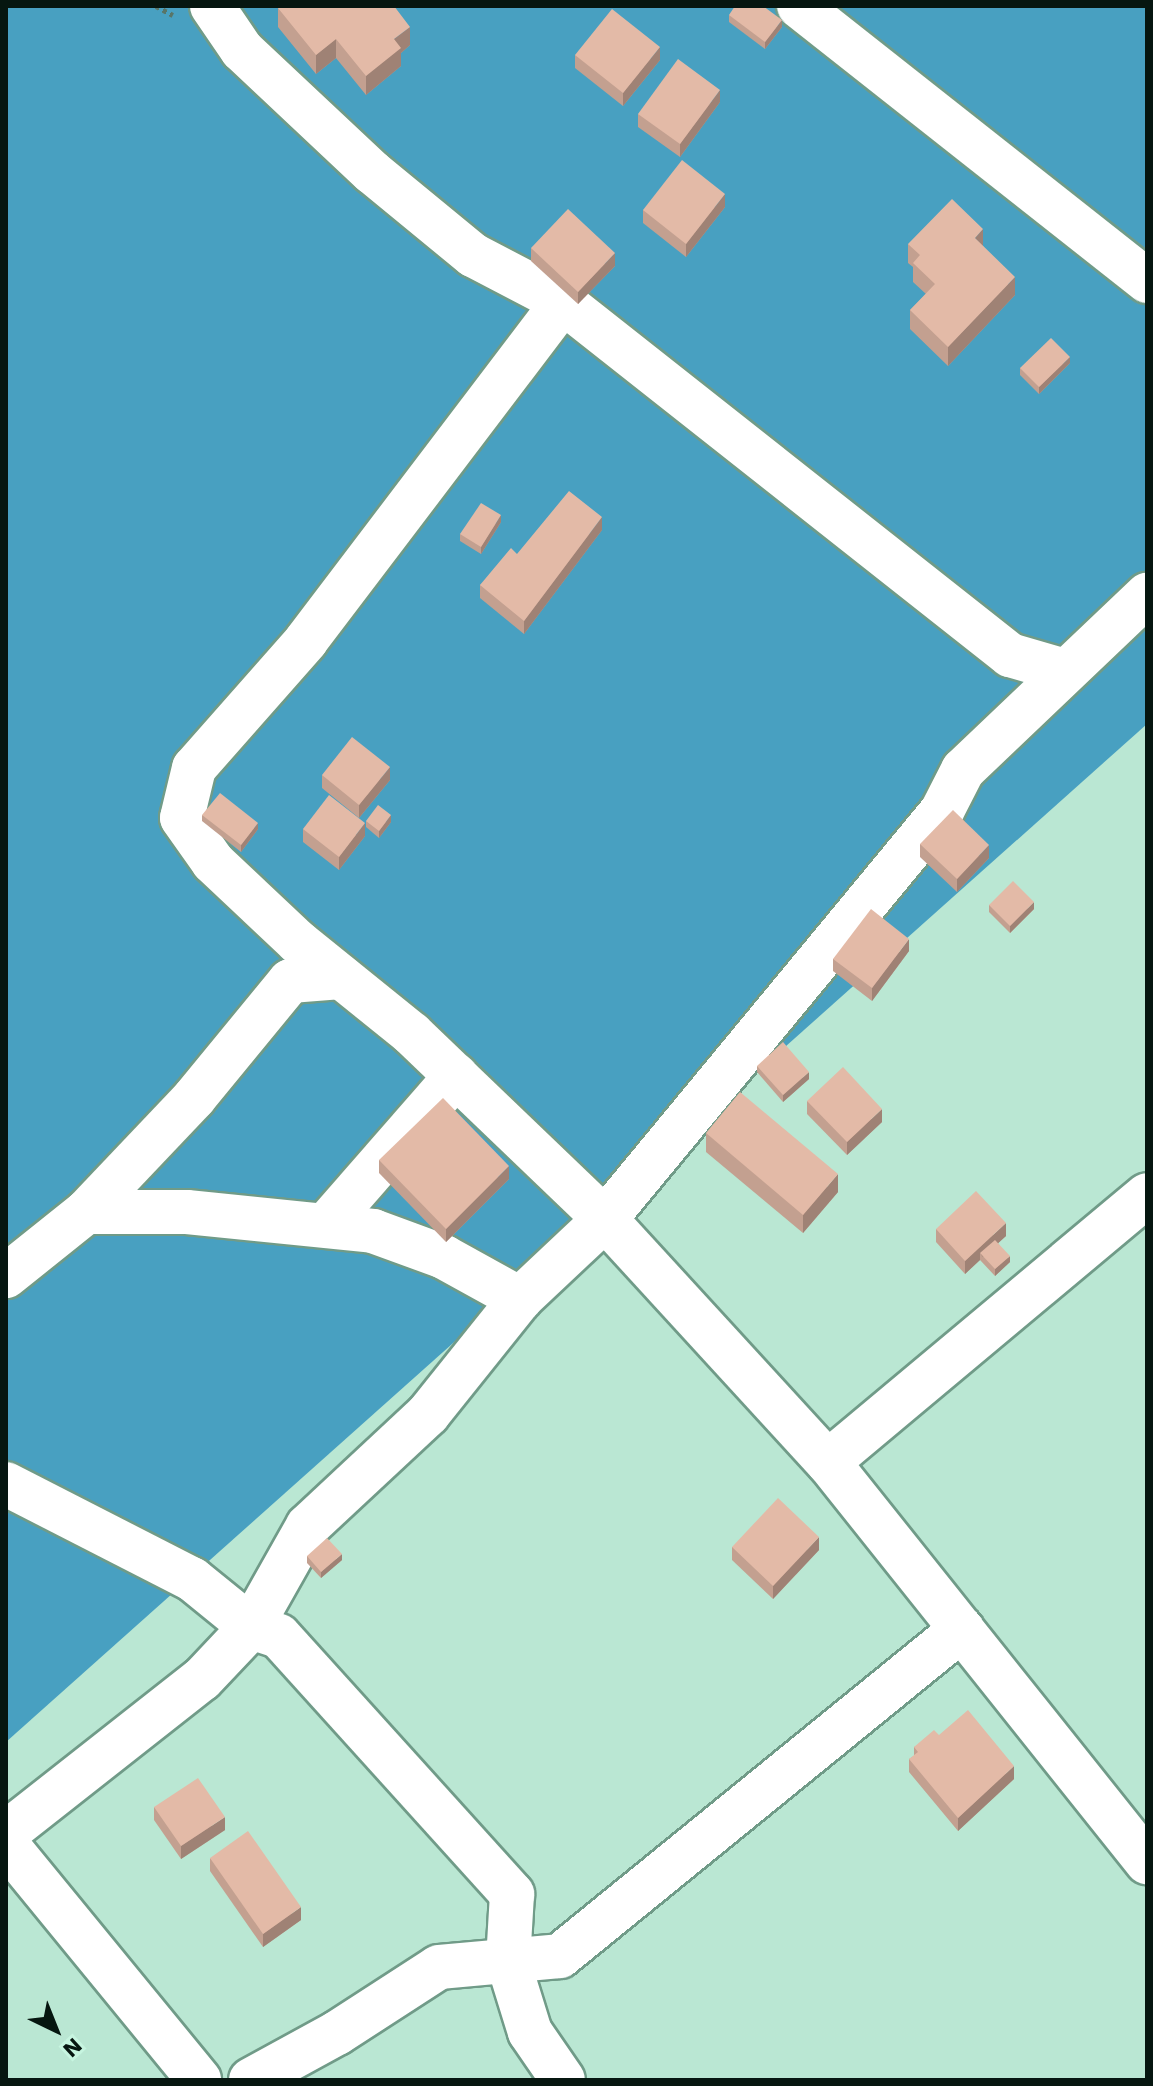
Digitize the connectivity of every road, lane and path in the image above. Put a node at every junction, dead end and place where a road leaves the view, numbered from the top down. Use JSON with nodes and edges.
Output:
{"nodes":[{"id":1,"x":212,"y":6,"type":"edge"},
{"id":2,"x":799,"y":6,"type":"edge"},
{"id":3,"x":1147,"y":281,"type":"edge"},
{"id":4,"x":563,"y":302,"type":"junction"},
{"id":5,"x":1147,"y":595,"type":"edge"},
{"id":6,"x":1065,"y":671,"type":"junction"},
{"id":7,"x":341,"y":977,"type":"junction"},
{"id":8,"x":456,"y":1076,"type":"junction"},
{"id":9,"x":1147,"y":1195,"type":"edge"},
{"id":10,"x":86,"y":1212,"type":"junction"},
{"id":11,"x":605,"y":1219,"type":"junction"},
{"id":12,"x":326,"y":1225,"type":"junction"},
{"id":13,"x":6,"y":1276,"type":"edge"},
{"id":14,"x":520,"y":1299,"type":"junction"},
{"id":15,"x":828,"y":1462,"type":"junction"},
{"id":16,"x":6,"y":1484,"type":"edge"},
{"id":17,"x":251,"y":1627,"type":"junction"},
{"id":18,"x":962,"y":1629,"type":"junction"},
{"id":19,"x":6,"y":1833,"type":"edge"},
{"id":20,"x":6,"y":1844,"type":"edge"},
{"id":21,"x":1147,"y":1862,"type":"edge"},
{"id":22,"x":508,"y":1961,"type":"junction"},
{"id":23,"x":199,"y":2080,"type":"edge"},
{"id":24,"x":251,"y":2080,"type":"edge"},
{"id":25,"x":563,"y":2080,"type":"edge"}],
"edges":[{"from":1,"to":4,"type":"street"},
{"from":2,"to":3,"type":"street"},
{"from":4,"to":6,"type":"street"},
{"from":4,"to":7,"type":"street"},
{"from":5,"to":6,"type":"street"},
{"from":6,"to":11,"type":"street"},
{"from":7,"to":8,"type":"street"},
{"from":7,"to":10,"type":"street"},
{"from":8,"to":11,"type":"street"},
{"from":8,"to":12,"type":"street"},
{"from":9,"to":15,"type":"street"},
{"from":10,"to":12,"type":"street"},
{"from":10,"to":13,"type":"street"},
{"from":11,"to":14,"type":"street"},
{"from":11,"to":15,"type":"street"},
{"from":12,"to":14,"type":"street"},
{"from":14,"to":17,"type":"street"},
{"from":15,"to":18,"type":"street"},
{"from":16,"to":17,"type":"street"},
{"from":17,"to":19,"type":"street"},
{"from":17,"to":22,"type":"street"},
{"from":18,"to":21,"type":"street"},
{"from":18,"to":22,"type":"street"},
{"from":20,"to":23,"type":"street"},
{"from":22,"to":24,"type":"street"},
{"from":22,"to":25,"type":"street"}]}
